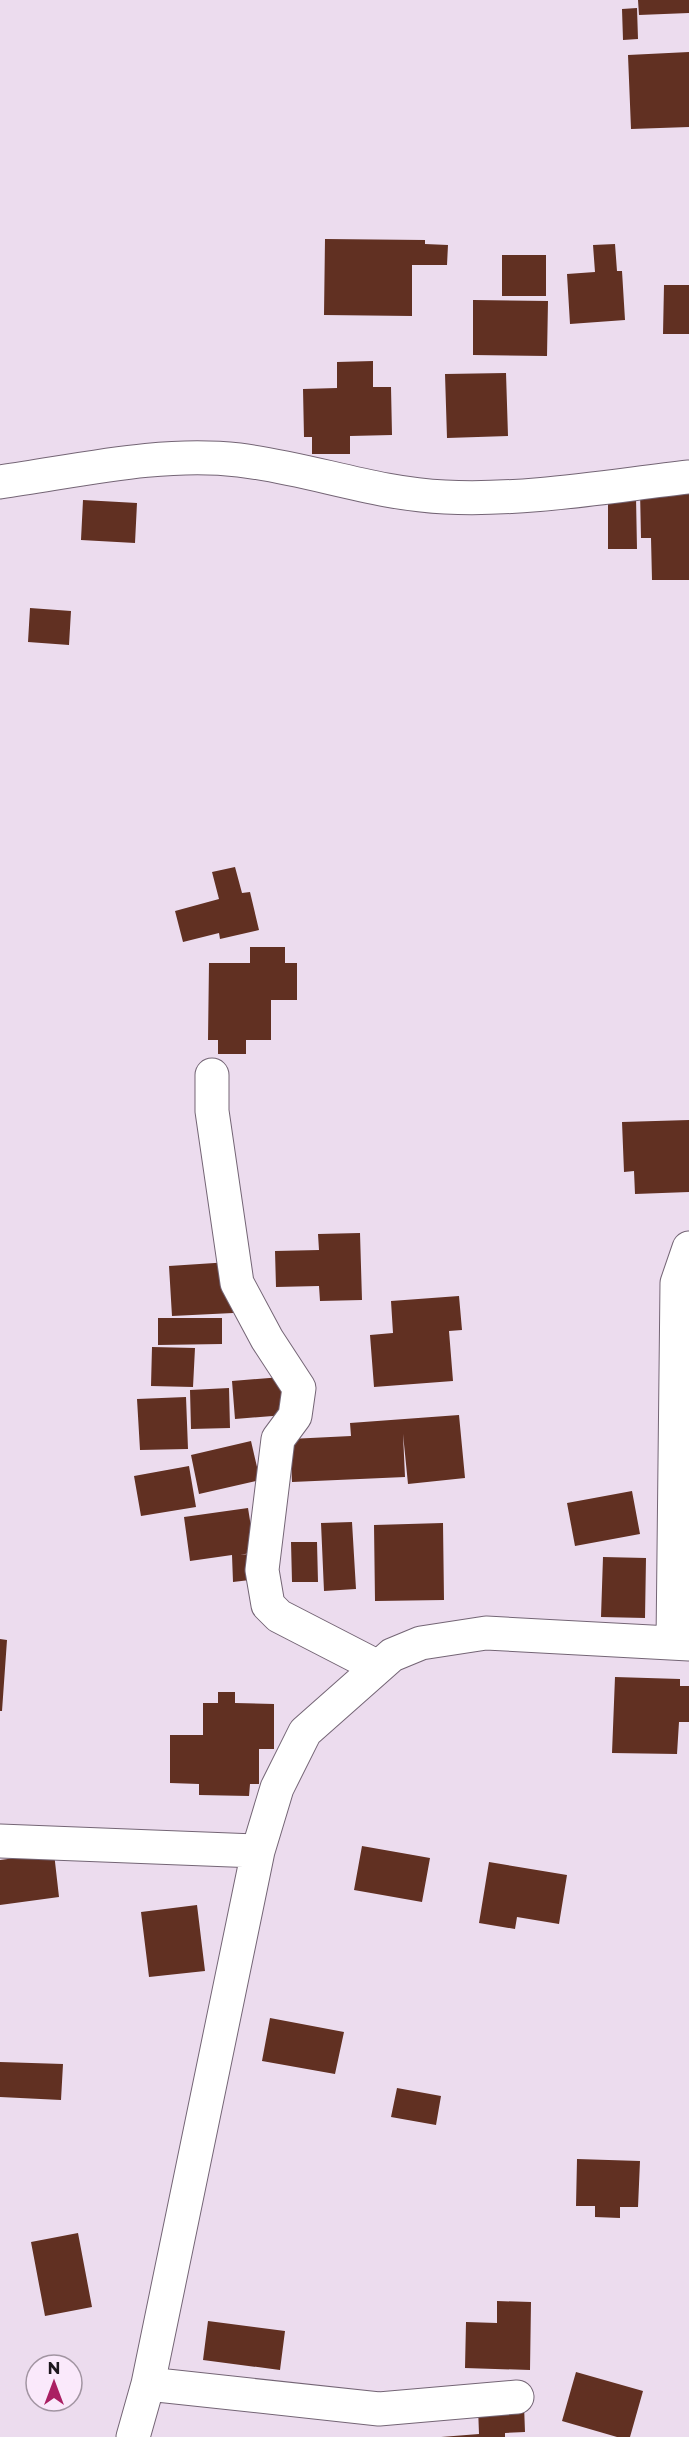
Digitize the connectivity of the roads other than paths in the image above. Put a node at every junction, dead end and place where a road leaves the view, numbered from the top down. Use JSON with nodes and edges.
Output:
{"nodes":[{"id":1,"x":689,"y":477,"type":"edge"},
{"id":2,"x":0,"y":482,"type":"edge"},
{"id":3,"x":212,"y":1075,"type":"dead end"},
{"id":4,"x":689,"y":1248,"type":"edge"},
{"id":5,"x":681,"y":1643,"type":"edge"},
{"id":6,"x":376,"y":1666,"type":"junction"},
{"id":7,"x":0,"y":1841,"type":"edge"},
{"id":8,"x":258,"y":1851,"type":"junction"},
{"id":9,"x":148,"y":2384,"type":"junction"},
{"id":10,"x":517,"y":2397,"type":"dead end"},
{"id":11,"x":133,"y":2437,"type":"edge"}],
"edges":[{"from":1,"to":2,"type":"street"},
{"from":3,"to":6,"type":"street"},
{"from":4,"to":5,"type":"street"},
{"from":5,"to":6,"type":"street"},
{"from":6,"to":8,"type":"street"},
{"from":7,"to":8,"type":"street"},
{"from":8,"to":9,"type":"street"},
{"from":9,"to":10,"type":"street"},
{"from":9,"to":11,"type":"street"}]}
